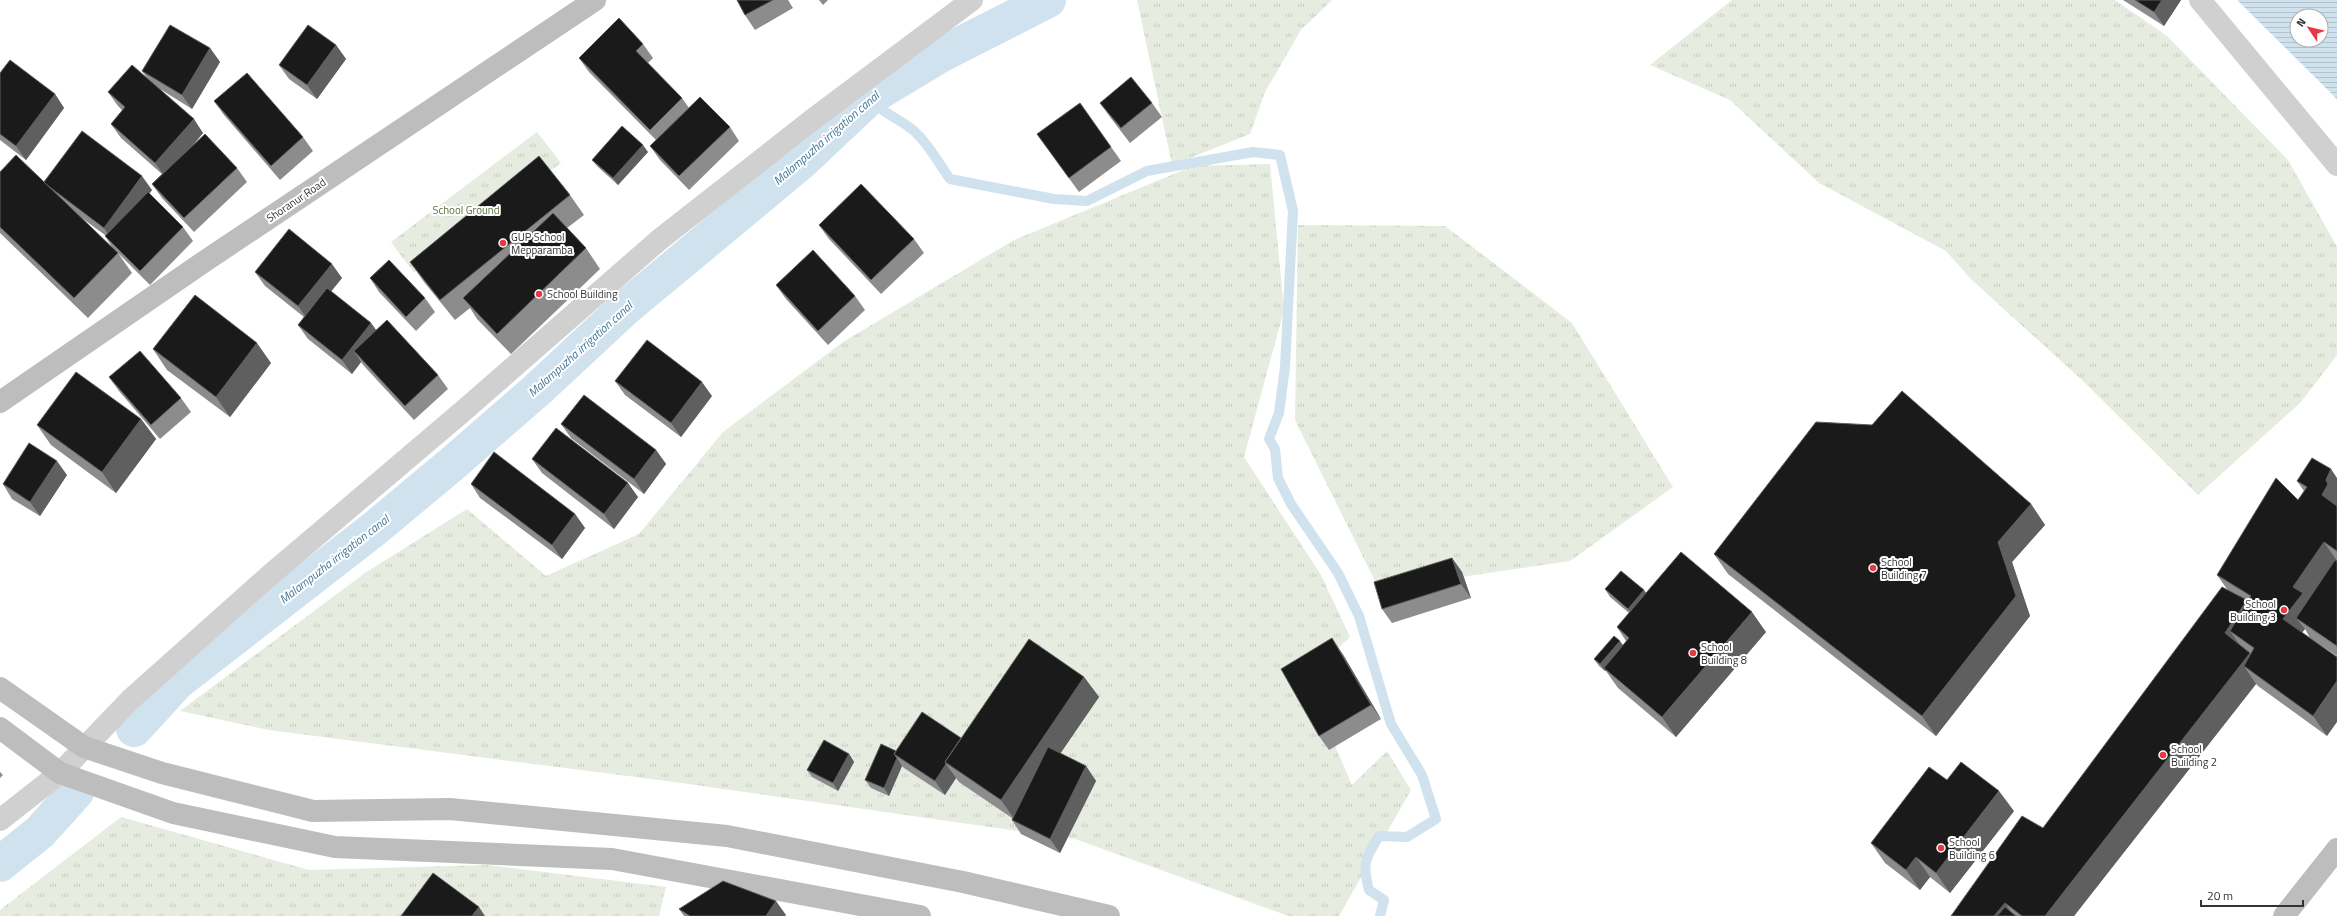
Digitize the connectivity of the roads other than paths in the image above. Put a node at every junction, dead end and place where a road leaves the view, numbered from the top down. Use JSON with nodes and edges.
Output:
{"nodes":[{"id":1,"x":595,"y":0,"type":"edge"},
{"id":2,"x":972,"y":0,"type":"edge"},
{"id":3,"x":2200,"y":0,"type":"edge"},
{"id":4,"x":2337,"y":165,"type":"edge"},
{"id":5,"x":0,"y":402,"type":"edge"},
{"id":6,"x":0,"y":688,"type":"edge"},
{"id":7,"x":0,"y":728,"type":"edge"},
{"id":8,"x":84,"y":748,"type":"junction"},
{"id":9,"x":60,"y":772,"type":"junction"},
{"id":10,"x":0,"y":820,"type":"edge"},
{"id":11,"x":2337,"y":849,"type":"edge"},
{"id":12,"x":920,"y":916,"type":"edge"},
{"id":13,"x":1109,"y":916,"type":"edge"},
{"id":14,"x":2284,"y":916,"type":"edge"}],
"edges":[{"from":1,"to":5,"type":"main road","name":"Shoranur Road"},
{"from":2,"to":8,"type":"street"},
{"from":3,"to":4,"type":"street"},
{"from":6,"to":8,"type":"main road"},
{"from":7,"to":9,"type":"main road"},
{"from":8,"to":9,"type":"street"},
{"from":8,"to":13,"type":"main road"},
{"from":9,"to":10,"type":"street"},
{"from":9,"to":12,"type":"main road"},
{"from":11,"to":14,"type":"main road"}]}
